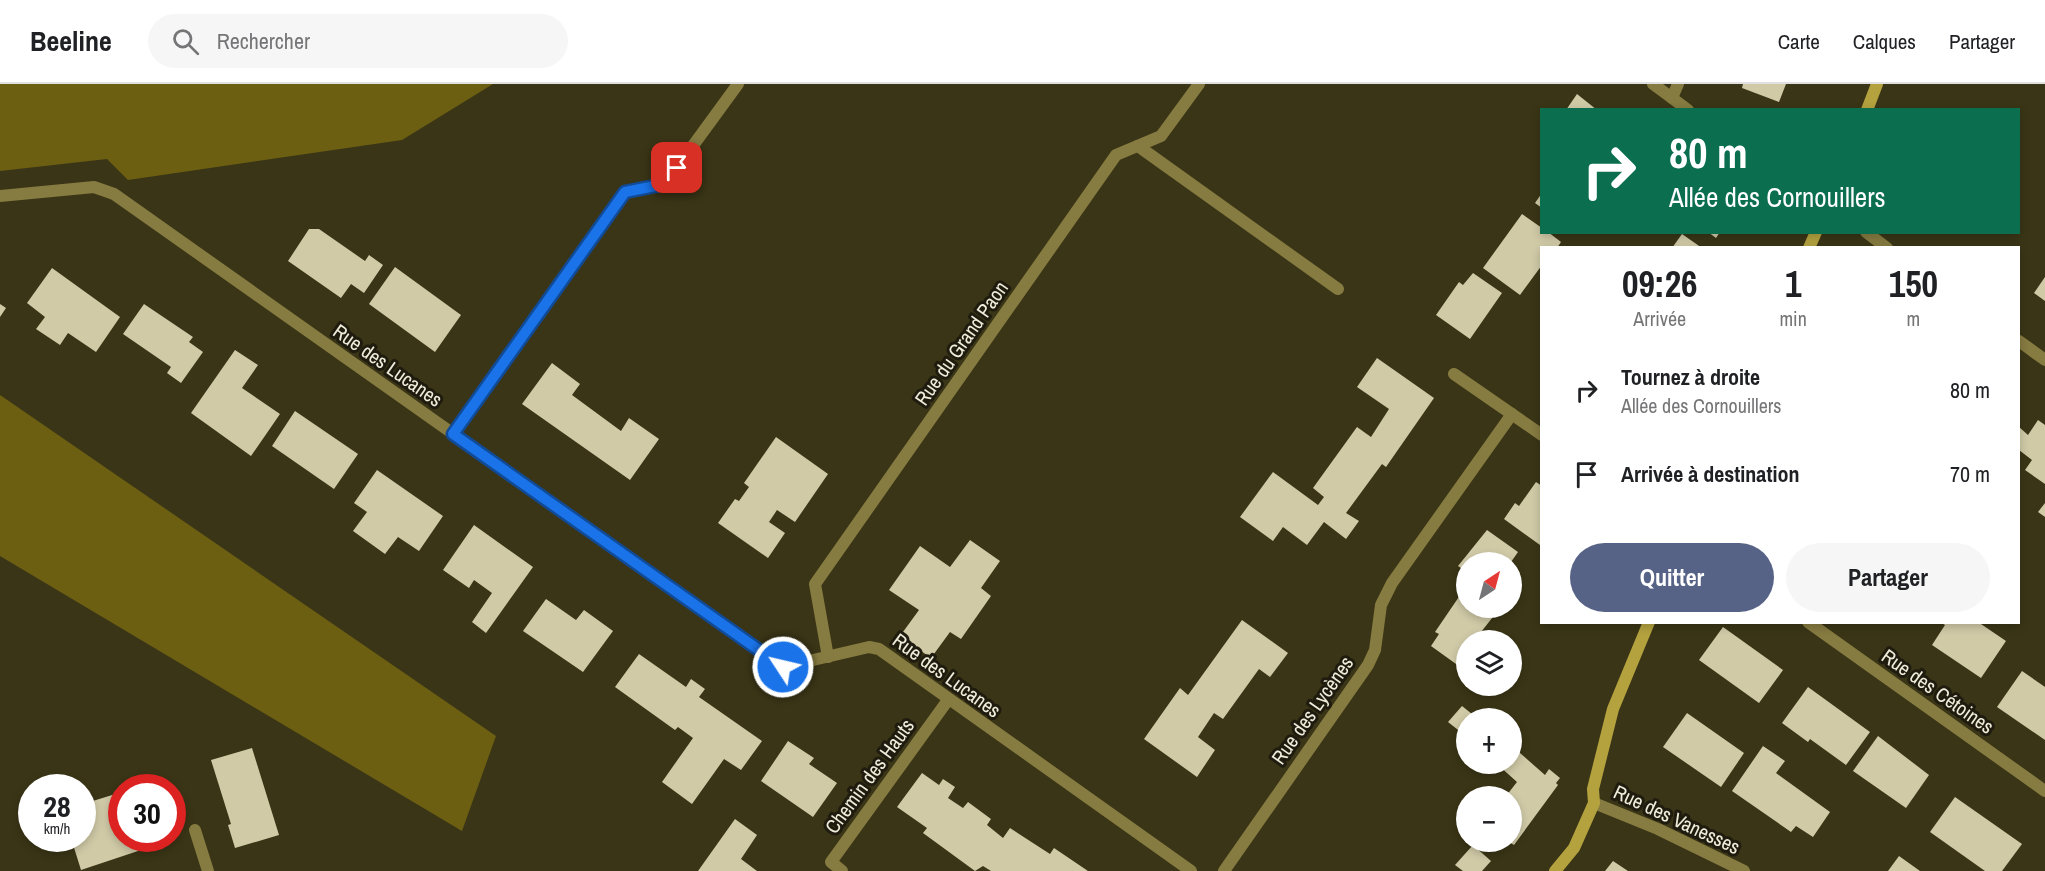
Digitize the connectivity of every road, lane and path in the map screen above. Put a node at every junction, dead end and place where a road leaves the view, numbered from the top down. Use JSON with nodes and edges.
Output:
{"nodes":[{"id":1,"x":738,"y":84,"type":"edge"},
{"id":2,"x":1199,"y":84,"type":"edge"},
{"id":3,"x":1653,"y":84,"type":"edge"},
{"id":4,"x":1678,"y":84,"type":"edge"},
{"id":5,"x":1877,"y":84,"type":"edge"},
{"id":6,"x":1672,"y":98,"type":"junction"},
{"id":7,"x":1685,"y":108,"type":"edge"},
{"id":8,"x":1868,"y":108,"type":"edge"},
{"id":9,"x":1138,"y":146,"type":"junction"},
{"id":10,"x":0,"y":196,"type":"edge"},
{"id":11,"x":1869,"y":234,"type":"edge"},
{"id":12,"x":1884,"y":246,"type":"edge"},
{"id":13,"x":1338,"y":289,"type":"dead end"},
{"id":14,"x":2020,"y":342,"type":"edge"},
{"id":15,"x":2045,"y":360,"type":"edge"},
{"id":16,"x":1454,"y":374,"type":"dead end"},
{"id":17,"x":1512,"y":414,"type":"junction"},
{"id":18,"x":453,"y":434,"type":"junction"},
{"id":19,"x":1540,"y":434,"type":"edge"},
{"id":20,"x":1648,"y":624,"type":"edge"},
{"id":21,"x":1811,"y":624,"type":"edge"},
{"id":22,"x":828,"y":657,"type":"junction"},
{"id":23,"x":948,"y":700,"type":"junction"},
{"id":24,"x":2045,"y":791,"type":"edge"},
{"id":25,"x":1594,"y":803,"type":"junction"},
{"id":26,"x":195,"y":830,"type":"dead end"},
{"id":27,"x":208,"y":871,"type":"edge"},
{"id":28,"x":842,"y":871,"type":"edge"},
{"id":29,"x":1191,"y":871,"type":"edge"},
{"id":30,"x":1224,"y":871,"type":"edge"},
{"id":31,"x":1555,"y":871,"type":"edge"},
{"id":32,"x":1744,"y":871,"type":"edge"}],
"edges":[{"from":1,"to":18,"type":"street"},
{"from":2,"to":9,"type":"street","name":"Rue du Grand Paon"},
{"from":3,"to":6,"type":"street"},
{"from":4,"to":6,"type":"street"},
{"from":5,"to":8,"type":"street"},
{"from":6,"to":7,"type":"street"},
{"from":9,"to":13,"type":"street"},
{"from":9,"to":22,"type":"street","name":"Rue du Grand Paon"},
{"from":10,"to":18,"type":"street","name":"Rue des Lucanes"},
{"from":11,"to":12,"type":"street"},
{"from":14,"to":15,"type":"street"},
{"from":16,"to":17,"type":"street"},
{"from":17,"to":19,"type":"street"},
{"from":17,"to":30,"type":"street","name":"Rue des Lycènes"},
{"from":18,"to":22,"type":"street","name":"Rue des Lucanes"},
{"from":20,"to":25,"type":"street"},
{"from":21,"to":24,"type":"street","name":"Rue des Cétoines"},
{"from":22,"to":23,"type":"street","name":"Rue des Lucanes"},
{"from":23,"to":28,"type":"street","name":"Chemin des Hauts"},
{"from":23,"to":29,"type":"street","name":"Rue des Lucanes"},
{"from":25,"to":31,"type":"street"},
{"from":25,"to":32,"type":"street","name":"Rue des Vanesses"},
{"from":26,"to":27,"type":"street"}]}
